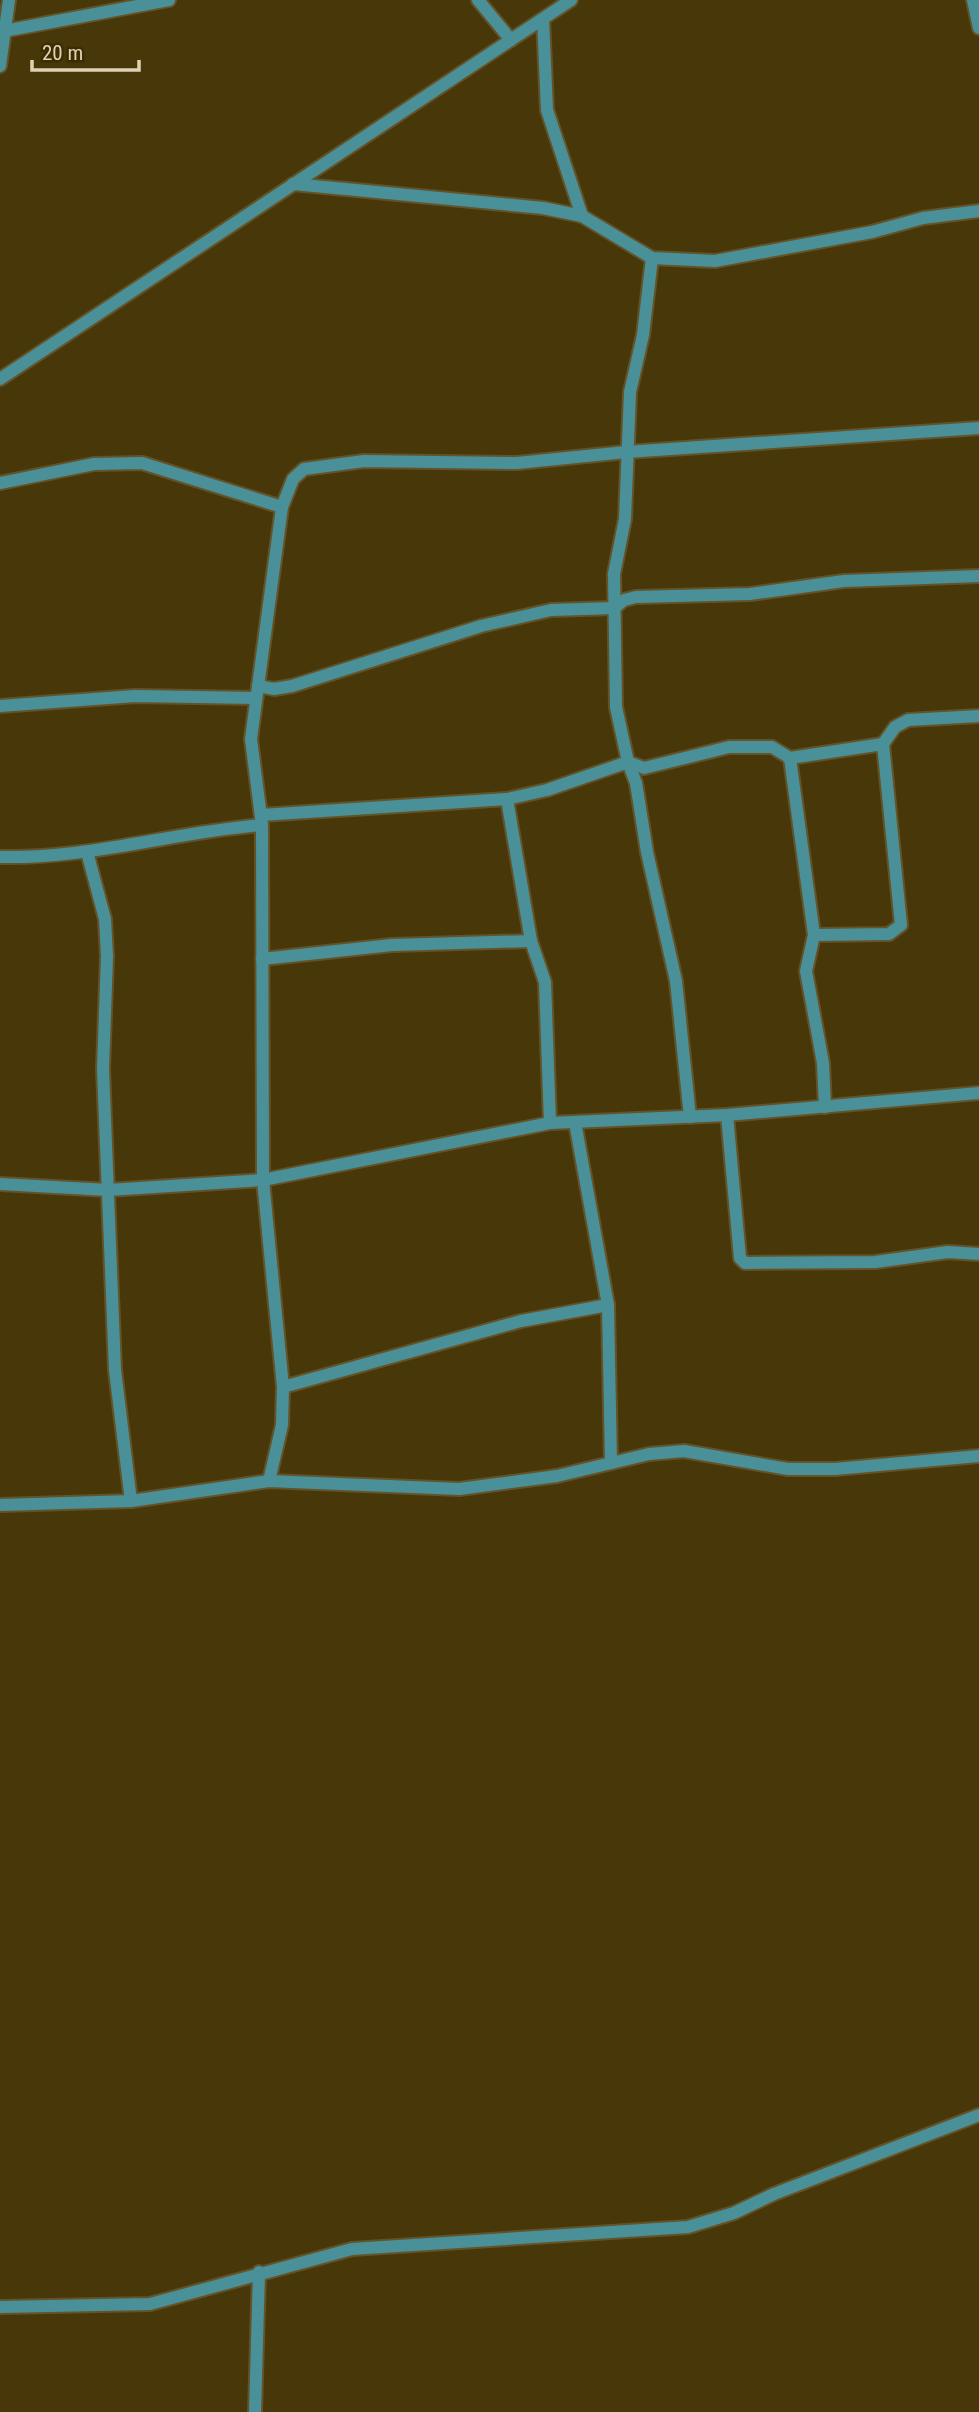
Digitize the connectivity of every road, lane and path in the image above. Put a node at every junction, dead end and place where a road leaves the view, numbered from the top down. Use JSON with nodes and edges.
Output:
{"nodes":[{"id":1,"x":9,"y":0,"type":"edge"},
{"id":2,"x":169,"y":0,"type":"edge"},
{"id":3,"x":478,"y":0,"type":"edge"},
{"id":4,"x":571,"y":0,"type":"edge"},
{"id":5,"x":973,"y":0,"type":"edge"},
{"id":6,"x":542,"y":19,"type":"junction"},
{"id":7,"x":979,"y":28,"type":"edge"},
{"id":8,"x":4,"y":31,"type":"junction"},
{"id":9,"x":512,"y":40,"type":"junction"},
{"id":10,"x":0,"y":66,"type":"edge"},
{"id":11,"x":293,"y":184,"type":"junction"},
{"id":12,"x":979,"y":211,"type":"edge"},
{"id":13,"x":582,"y":216,"type":"junction"},
{"id":14,"x":652,"y":258,"type":"junction"},
{"id":15,"x":0,"y":379,"type":"edge"},
{"id":16,"x":979,"y":428,"type":"edge"},
{"id":17,"x":626,"y":452,"type":"junction"},
{"id":18,"x":0,"y":483,"type":"edge"},
{"id":19,"x":282,"y":507,"type":"junction"},
{"id":20,"x":979,"y":576,"type":"edge"},
{"id":21,"x":614,"y":608,"type":"junction"},
{"id":22,"x":257,"y":692,"type":"junction"},
{"id":23,"x":0,"y":706,"type":"edge"},
{"id":24,"x":979,"y":716,"type":"edge"},
{"id":25,"x":883,"y":744,"type":"junction"},
{"id":26,"x":790,"y":758,"type":"junction"},
{"id":27,"x":628,"y":762,"type":"junction"},
{"id":28,"x":507,"y":799,"type":"junction"},
{"id":29,"x":262,"y":820,"type":"junction"},
{"id":30,"x":87,"y":852,"type":"junction"},
{"id":31,"x":0,"y":856,"type":"edge"},
{"id":32,"x":814,"y":935,"type":"junction"},
{"id":33,"x":531,"y":941,"type":"junction"},
{"id":34,"x":262,"y":959,"type":"junction"},
{"id":35,"x":979,"y":1093,"type":"edge"},
{"id":36,"x":825,"y":1107,"type":"junction"},
{"id":37,"x":727,"y":1115,"type":"junction"},
{"id":38,"x":690,"y":1117,"type":"junction"},
{"id":39,"x":575,"y":1122,"type":"junction"},
{"id":40,"x":550,"y":1123,"type":"junction"},
{"id":41,"x":263,"y":1180,"type":"junction"},
{"id":42,"x":0,"y":1184,"type":"edge"},
{"id":43,"x":108,"y":1190,"type":"junction"},
{"id":44,"x":979,"y":1254,"type":"edge"},
{"id":45,"x":608,"y":1305,"type":"junction"},
{"id":46,"x":283,"y":1387,"type":"junction"},
{"id":47,"x":979,"y":1456,"type":"edge"},
{"id":48,"x":611,"y":1463,"type":"junction"},
{"id":49,"x":269,"y":1481,"type":"junction"},
{"id":50,"x":131,"y":1501,"type":"junction"},
{"id":51,"x":0,"y":1505,"type":"edge"},
{"id":52,"x":979,"y":2115,"type":"edge"},
{"id":53,"x":259,"y":2272,"type":"junction"},
{"id":54,"x":0,"y":2307,"type":"edge"},
{"id":55,"x":255,"y":2412,"type":"edge"}],
"edges":[{"from":1,"to":8,"type":"street"},
{"from":2,"to":8,"type":"street"},
{"from":3,"to":9,"type":"street"},
{"from":4,"to":6,"type":"street"},
{"from":5,"to":7,"type":"street"},
{"from":6,"to":9,"type":"street"},
{"from":6,"to":13,"type":"street"},
{"from":8,"to":10,"type":"street"},
{"from":9,"to":11,"type":"street"},
{"from":11,"to":13,"type":"street"},
{"from":11,"to":15,"type":"street"},
{"from":12,"to":14,"type":"street"},
{"from":13,"to":14,"type":"street"},
{"from":14,"to":17,"type":"street"},
{"from":16,"to":17,"type":"street"},
{"from":17,"to":19,"type":"street"},
{"from":17,"to":21,"type":"street"},
{"from":18,"to":19,"type":"street"},
{"from":19,"to":22,"type":"street"},
{"from":20,"to":21,"type":"street"},
{"from":21,"to":22,"type":"street"},
{"from":21,"to":27,"type":"street"},
{"from":22,"to":23,"type":"street"},
{"from":22,"to":29,"type":"street"},
{"from":24,"to":25,"type":"street"},
{"from":25,"to":26,"type":"street"},
{"from":25,"to":32,"type":"street"},
{"from":26,"to":27,"type":"street"},
{"from":26,"to":32,"type":"street"},
{"from":27,"to":28,"type":"street"},
{"from":27,"to":38,"type":"street"},
{"from":28,"to":29,"type":"street"},
{"from":28,"to":33,"type":"street"},
{"from":29,"to":30,"type":"street"},
{"from":29,"to":34,"type":"street"},
{"from":30,"to":31,"type":"street"},
{"from":30,"to":43,"type":"street"},
{"from":32,"to":36,"type":"street"},
{"from":33,"to":34,"type":"street"},
{"from":33,"to":40,"type":"street"},
{"from":34,"to":41,"type":"street"},
{"from":35,"to":36,"type":"street"},
{"from":36,"to":37,"type":"street"},
{"from":37,"to":38,"type":"street"},
{"from":37,"to":44,"type":"street"},
{"from":38,"to":39,"type":"street"},
{"from":39,"to":40,"type":"street"},
{"from":39,"to":45,"type":"street"},
{"from":40,"to":41,"type":"street"},
{"from":41,"to":43,"type":"street"},
{"from":41,"to":46,"type":"street"},
{"from":42,"to":43,"type":"street"},
{"from":43,"to":50,"type":"street"},
{"from":45,"to":46,"type":"street"},
{"from":45,"to":48,"type":"street"},
{"from":46,"to":49,"type":"street"},
{"from":47,"to":48,"type":"street"},
{"from":48,"to":49,"type":"street"},
{"from":49,"to":50,"type":"street"},
{"from":50,"to":51,"type":"street"},
{"from":52,"to":53,"type":"street"},
{"from":53,"to":54,"type":"street"},
{"from":53,"to":55,"type":"street"}]}
